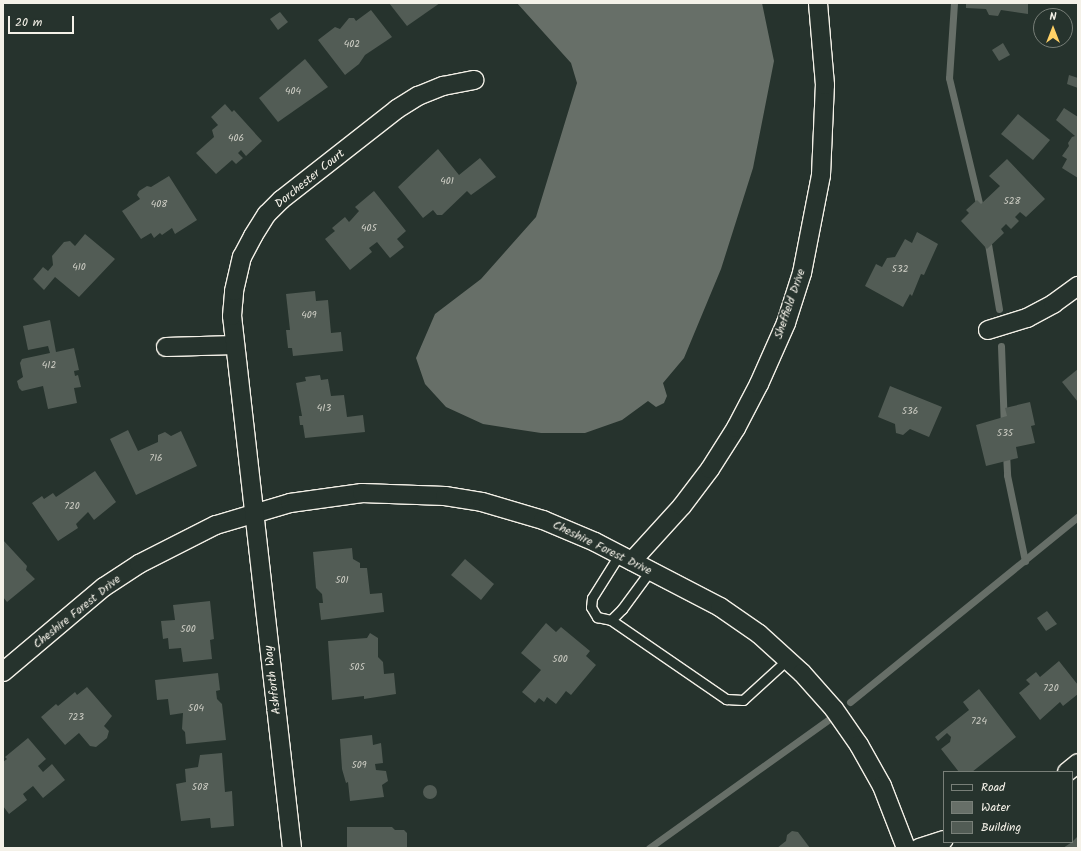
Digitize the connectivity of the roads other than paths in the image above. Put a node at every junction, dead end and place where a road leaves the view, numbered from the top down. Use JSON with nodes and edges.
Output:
{"nodes":[{"id":1,"x":818,"y":3,"type":"edge"},
{"id":2,"x":474,"y":80,"type":"dead end"},
{"id":3,"x":1078,"y":286,"type":"edge"},
{"id":4,"x":988,"y":330,"type":"dead end"},
{"id":5,"x":235,"y":345,"type":"junction"},
{"id":6,"x":166,"y":347,"type":"dead end"},
{"id":7,"x":253,"y":513,"type":"junction"},
{"id":8,"x":625,"y":558,"type":"junction"},
{"id":9,"x":650,"y":571,"type":"junction"},
{"id":10,"x":611,"y":620,"type":"junction"},
{"id":11,"x":787,"y":660,"type":"junction"},
{"id":12,"x":3,"y":672,"type":"edge"},
{"id":13,"x":1078,"y":763,"type":"edge"},
{"id":14,"x":1068,"y":771,"type":"edge"},
{"id":15,"x":943,"y":840,"type":"edge"},
{"id":16,"x":292,"y":848,"type":"edge"},
{"id":17,"x":906,"y":848,"type":"edge"},
{"id":18,"x":919,"y":848,"type":"edge"}],
"edges":[{"from":1,"to":8,"type":"street","name":"Sheffield Drive"},
{"from":2,"to":5,"type":"street","name":"Dorchester Court"},
{"from":3,"to":4,"type":"street"},
{"from":5,"to":6,"type":"street"},
{"from":5,"to":7,"type":"street","name":"Dorchester Court"},
{"from":7,"to":8,"type":"street","name":"Cheshire Forest Drive"},
{"from":7,"to":12,"type":"street","name":"Cheshire Forest Drive"},
{"from":7,"to":16,"type":"street","name":"Ashforth Way"},
{"from":8,"to":9,"type":"street","name":"Cheshire Forest Drive"},
{"from":8,"to":10,"type":"lane"},
{"from":9,"to":10,"type":"lane"},
{"from":9,"to":11,"type":"street","name":"Cheshire Forest Drive"},
{"from":10,"to":11,"type":"lane"},
{"from":11,"to":17,"type":"street","name":"Cheshire Forest Drive"},
{"from":13,"to":14,"type":"street"},
{"from":15,"to":18,"type":"street"}]}
